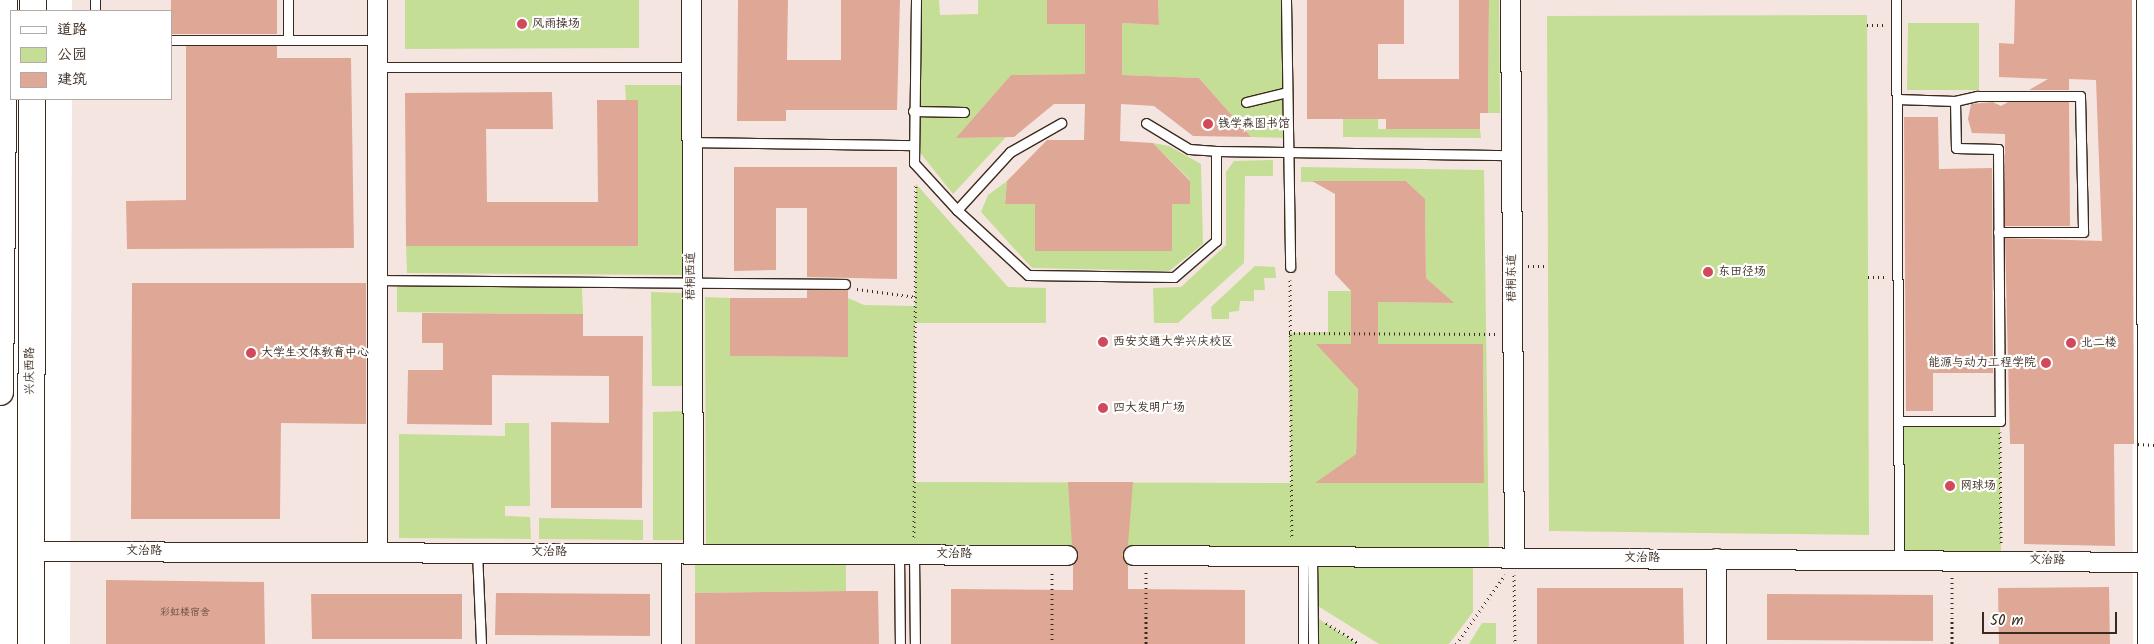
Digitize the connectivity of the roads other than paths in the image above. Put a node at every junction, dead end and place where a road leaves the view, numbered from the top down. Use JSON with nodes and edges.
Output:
{"nodes":[{"id":1,"x":4,"y":0,"type":"edge"},
{"id":2,"x":288,"y":0,"type":"edge"},
{"id":3,"x":377,"y":0,"type":"edge"},
{"id":4,"x":691,"y":0,"type":"edge"},
{"id":5,"x":916,"y":0,"type":"edge"},
{"id":6,"x":1286,"y":0,"type":"edge"},
{"id":7,"x":1510,"y":0,"type":"edge"},
{"id":8,"x":1896,"y":0,"type":"edge"},
{"id":9,"x":2150,"y":0,"type":"edge"},
{"id":10,"x":172,"y":40,"type":"edge"},
{"id":11,"x":288,"y":40,"type":"junction"},
{"id":12,"x":377,"y":40,"type":"junction"},
{"id":13,"x":378,"y":67,"type":"junction"},
{"id":14,"x":692,"y":67,"type":"junction"},
{"id":15,"x":1287,"y":92,"type":"junction"},
{"id":16,"x":1897,"y":99,"type":"junction"},
{"id":17,"x":32,"y":100,"type":"edge"},
{"id":18,"x":1955,"y":101,"type":"junction"},
{"id":19,"x":1246,"y":102,"type":"dead end"},
{"id":20,"x":913,"y":111,"type":"junction"},
{"id":21,"x":964,"y":112,"type":"dead end"},
{"id":22,"x":1061,"y":123,"type":"dead end"},
{"id":23,"x":1146,"y":123,"type":"dead end"},
{"id":24,"x":691,"y":142,"type":"junction"},
{"id":25,"x":914,"y":145,"type":"junction"},
{"id":26,"x":1216,"y":151,"type":"junction"},
{"id":27,"x":1287,"y":151,"type":"junction"},
{"id":28,"x":1512,"y":155,"type":"junction"},
{"id":29,"x":958,"y":210,"type":"junction"},
{"id":30,"x":1998,"y":232,"type":"junction"},
{"id":31,"x":1290,"y":267,"type":"road end"},
{"id":32,"x":377,"y":280,"type":"junction"},
{"id":33,"x":691,"y":282,"type":"junction"},
{"id":34,"x":845,"y":284,"type":"road end"},
{"id":35,"x":30,"y":382,"type":"junction"},
{"id":36,"x":1,"y":386,"type":"edge"},
{"id":37,"x":1900,"y":421,"type":"junction"},
{"id":38,"x":31,"y":551,"type":"junction"},
{"id":39,"x":377,"y":551,"type":"junction"},
{"id":40,"x":477,"y":552,"type":"junction"},
{"id":41,"x":672,"y":553,"type":"junction"},
{"id":42,"x":693,"y":553,"type":"junction"},
{"id":43,"x":906,"y":554,"type":"junction"},
{"id":44,"x":1060,"y":555,"type":"road end"},
{"id":45,"x":1139,"y":555,"type":"road end"},
{"id":46,"x":1302,"y":556,"type":"junction"},
{"id":47,"x":1514,"y":557,"type":"junction"},
{"id":48,"x":1716,"y":558,"type":"junction"},
{"id":49,"x":1899,"y":559,"type":"junction"},
{"id":50,"x":2151,"y":562,"type":"junction"},
{"id":51,"x":31,"y":644,"type":"edge"},
{"id":52,"x":480,"y":644,"type":"edge"},
{"id":53,"x":672,"y":644,"type":"edge"},
{"id":54,"x":900,"y":644,"type":"edge"},
{"id":55,"x":915,"y":644,"type":"edge"},
{"id":56,"x":1304,"y":644,"type":"edge"},
{"id":57,"x":1313,"y":644,"type":"edge"},
{"id":58,"x":1716,"y":644,"type":"edge"},
{"id":59,"x":2151,"y":644,"type":"edge"}],
"edges":[{"from":1,"to":36,"type":"main road"},
{"from":2,"to":11,"type":"lane"},
{"from":3,"to":12,"type":"street"},
{"from":4,"to":14,"type":"street","name":"梧桐西道"},
{"from":5,"to":20,"type":"lane"},
{"from":6,"to":15,"type":"lane"},
{"from":7,"to":28,"type":"street","name":"梧桐东道"},
{"from":8,"to":16,"type":"lane"},
{"from":9,"to":50,"type":"main road"},
{"from":10,"to":11,"type":"lane"},
{"from":11,"to":12,"type":"lane"},
{"from":12,"to":13,"type":"street"},
{"from":13,"to":14,"type":"lane"},
{"from":13,"to":32,"type":"street"},
{"from":14,"to":24,"type":"street","name":"梧桐西道"},
{"from":15,"to":19,"type":"lane"},
{"from":15,"to":27,"type":"lane"},
{"from":16,"to":18,"type":"lane"},
{"from":16,"to":37,"type":"lane"},
{"from":17,"to":35,"type":"main road","name":"兴庆西路"},
{"from":18,"to":30,"type":"lane"},
{"from":18,"to":30,"type":"lane"},
{"from":20,"to":21,"type":"lane"},
{"from":20,"to":25,"type":"lane"},
{"from":22,"to":29,"type":"lane"},
{"from":23,"to":26,"type":"lane"},
{"from":24,"to":25,"type":"lane"},
{"from":24,"to":33,"type":"street","name":"梧桐西道"},
{"from":25,"to":29,"type":"lane"},
{"from":26,"to":27,"type":"lane"},
{"from":26,"to":29,"type":"lane"},
{"from":27,"to":28,"type":"lane"},
{"from":27,"to":31,"type":"lane"},
{"from":28,"to":47,"type":"street","name":"梧桐东道"},
{"from":30,"to":37,"type":"lane"},
{"from":32,"to":33,"type":"lane"},
{"from":32,"to":39,"type":"street"},
{"from":33,"to":34,"type":"lane"},
{"from":33,"to":42,"type":"street","name":"梧桐西道"},
{"from":35,"to":36,"type":"main road"},
{"from":35,"to":38,"type":"main road","name":"兴庆西路"},
{"from":37,"to":49,"type":"lane"},
{"from":38,"to":39,"type":"street","name":"文治路"},
{"from":38,"to":51,"type":"main road","name":"兴庆西路"},
{"from":39,"to":40,"type":"street","name":"文治路"},
{"from":40,"to":41,"type":"street","name":"文治路"},
{"from":40,"to":52,"type":"lane"},
{"from":41,"to":42,"type":"street","name":"文治路"},
{"from":41,"to":53,"type":"street"},
{"from":42,"to":43,"type":"street","name":"文治路"},
{"from":43,"to":44,"type":"street","name":"文治路"},
{"from":43,"to":54,"type":"lane"},
{"from":43,"to":55,"type":"lane"},
{"from":45,"to":46,"type":"street","name":"文治路"},
{"from":46,"to":47,"type":"street","name":"文治路"},
{"from":46,"to":56,"type":"lane"},
{"from":46,"to":57,"type":"lane"},
{"from":47,"to":48,"type":"street","name":"文治路"},
{"from":48,"to":49,"type":"street","name":"文治路"},
{"from":48,"to":58,"type":"street"},
{"from":49,"to":50,"type":"street","name":"文治路"},
{"from":50,"to":59,"type":"main road"}]}
